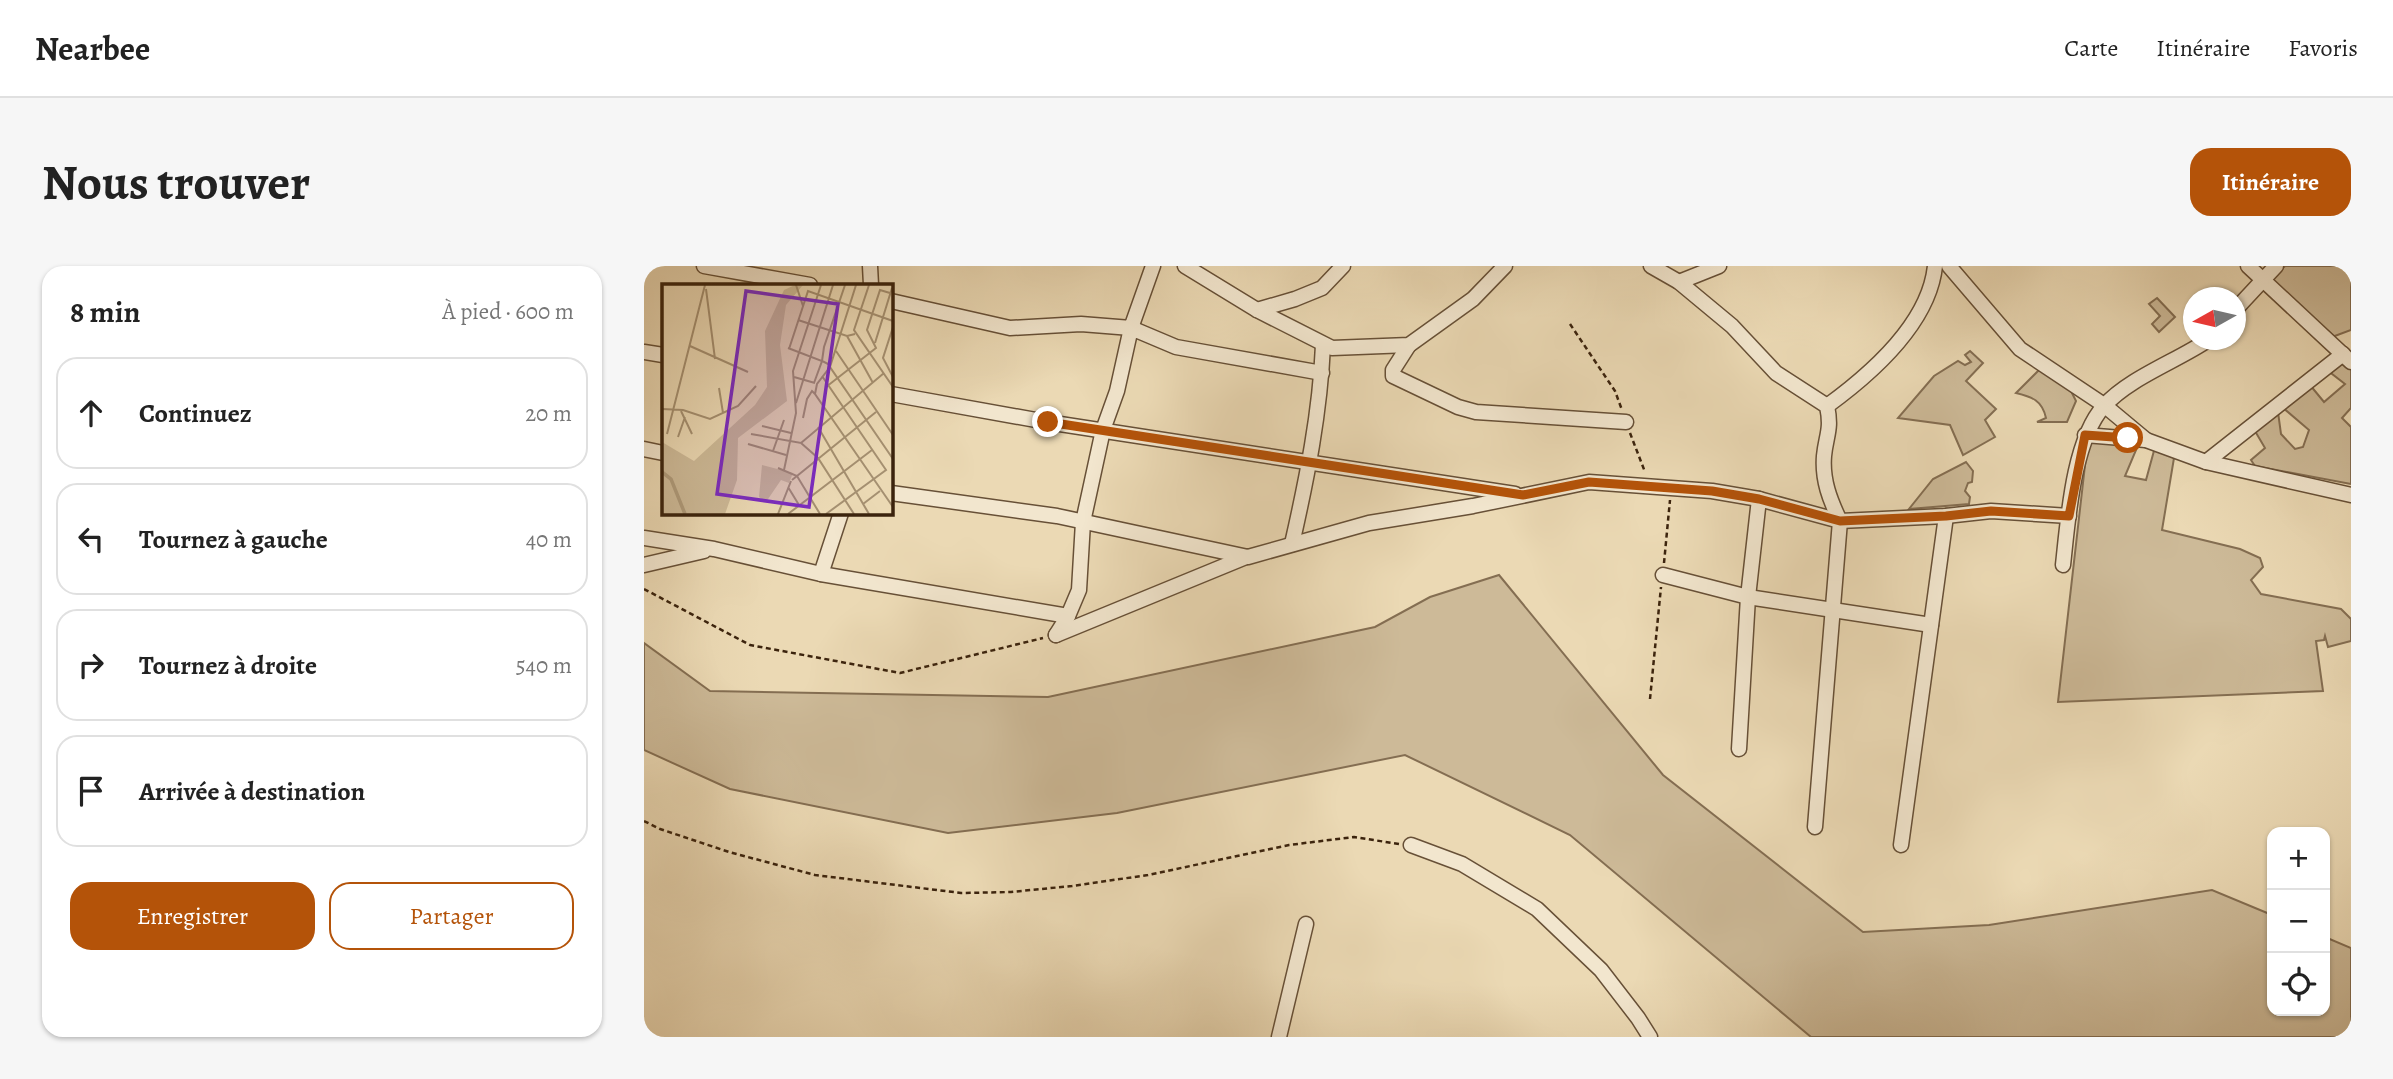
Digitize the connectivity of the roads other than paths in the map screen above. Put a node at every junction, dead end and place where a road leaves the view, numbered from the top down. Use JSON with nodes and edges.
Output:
{"nodes":[{"id":1,"x":704,"y":266,"type":"edge"},
{"id":2,"x":870,"y":266,"type":"edge"},
{"id":3,"x":1153,"y":266,"type":"edge"},
{"id":4,"x":1185,"y":266,"type":"edge"},
{"id":5,"x":1343,"y":266,"type":"edge"},
{"id":6,"x":1505,"y":266,"type":"edge"},
{"id":7,"x":1651,"y":266,"type":"edge"},
{"id":8,"x":1719,"y":266,"type":"edge"},
{"id":9,"x":1935,"y":266,"type":"edge"},
{"id":10,"x":1950,"y":266,"type":"edge"},
{"id":11,"x":2248,"y":266,"type":"edge"},
{"id":12,"x":2276,"y":266,"type":"edge"},
{"id":13,"x":2262,"y":279,"type":"junction"},
{"id":14,"x":1679,"y":282,"type":"junction"},
{"id":15,"x":804,"y":284,"type":"edge"},
{"id":16,"x":870,"y":284,"type":"edge"},
{"id":17,"x":2246,"y":297,"type":"edge"},
{"id":18,"x":892,"y":301,"type":"edge"},
{"id":19,"x":1257,"y":310,"type":"junction"},
{"id":20,"x":1131,"y":328,"type":"junction"},
{"id":21,"x":1323,"y":345,"type":"junction"},
{"id":22,"x":1409,"y":345,"type":"junction"},
{"id":23,"x":2191,"y":350,"type":"edge"},
{"id":24,"x":644,"y":352,"type":"edge"},
{"id":25,"x":2345,"y":352,"type":"edge"},
{"id":26,"x":662,"y":355,"type":"edge"},
{"id":27,"x":1322,"y":373,"type":"junction"},
{"id":28,"x":892,"y":394,"type":"edge"},
{"id":29,"x":2104,"y":405,"type":"junction"},
{"id":30,"x":1827,"y":406,"type":"junction"},
{"id":31,"x":1626,"y":422,"type":"road end"},
{"id":32,"x":1103,"y":430,"type":"junction"},
{"id":33,"x":2085,"y":435,"type":"junction"},
{"id":34,"x":2147,"y":440,"type":"junction"},
{"id":35,"x":644,"y":449,"type":"edge"},
{"id":36,"x":662,"y":453,"type":"edge"},
{"id":37,"x":2207,"y":462,"type":"junction"},
{"id":38,"x":1310,"y":463,"type":"junction"},
{"id":39,"x":892,"y":493,"type":"edge"},
{"id":40,"x":1523,"y":495,"type":"junction"},
{"id":41,"x":2351,"y":495,"type":"edge"},
{"id":42,"x":1759,"y":499,"type":"junction"},
{"id":43,"x":841,"y":514,"type":"edge"},
{"id":44,"x":1946,"y":516,"type":"junction"},
{"id":45,"x":2069,"y":516,"type":"junction"},
{"id":46,"x":1840,"y":521,"type":"junction"},
{"id":47,"x":1083,"y":522,"type":"junction"},
{"id":48,"x":644,"y":538,"type":"edge"},
{"id":49,"x":1292,"y":544,"type":"junction"},
{"id":50,"x":715,"y":549,"type":"junction"},
{"id":51,"x":1248,"y":557,"type":"junction"},
{"id":52,"x":644,"y":565,"type":"edge"},
{"id":53,"x":2063,"y":565,"type":"dead end"},
{"id":54,"x":821,"y":574,"type":"junction"},
{"id":55,"x":1663,"y":575,"type":"road end"},
{"id":56,"x":1748,"y":597,"type":"junction"},
{"id":57,"x":1833,"y":609,"type":"junction"},
{"id":58,"x":1068,"y":616,"type":"junction"},
{"id":59,"x":1931,"y":625,"type":"junction"},
{"id":60,"x":1739,"y":749,"type":"dead end"},
{"id":61,"x":1815,"y":827,"type":"dead end"},
{"id":62,"x":1411,"y":845,"type":"road end"},
{"id":63,"x":1902,"y":845,"type":"dead end"},
{"id":64,"x":1306,"y":924,"type":"dead end"},
{"id":65,"x":1279,"y":1037,"type":"edge"},
{"id":66,"x":1650,"y":1037,"type":"edge"}],
"edges":[{"from":1,"to":15,"type":"street"},
{"from":2,"to":16,"type":"street"},
{"from":3,"to":20,"type":"street"},
{"from":4,"to":19,"type":"street"},
{"from":5,"to":19,"type":"street"},
{"from":6,"to":22,"type":"street"},
{"from":7,"to":14,"type":"street"},
{"from":8,"to":14,"type":"street"},
{"from":9,"to":30,"type":"street"},
{"from":10,"to":29,"type":"street"},
{"from":11,"to":13,"type":"street"},
{"from":12,"to":13,"type":"street"},
{"from":13,"to":17,"type":"street"},
{"from":13,"to":25,"type":"street"},
{"from":14,"to":30,"type":"street"},
{"from":18,"to":20,"type":"street"},
{"from":19,"to":21,"type":"street"},
{"from":20,"to":27,"type":"street"},
{"from":20,"to":32,"type":"street"},
{"from":21,"to":22,"type":"street"},
{"from":21,"to":27,"type":"street"},
{"from":22,"to":31,"type":"street"},
{"from":23,"to":29,"type":"street"},
{"from":24,"to":26,"type":"street"},
{"from":25,"to":37,"type":"street"},
{"from":27,"to":38,"type":"street"},
{"from":28,"to":32,"type":"street"},
{"from":29,"to":33,"type":"street"},
{"from":29,"to":34,"type":"street"},
{"from":30,"to":46,"type":"street"},
{"from":32,"to":38,"type":"street"},
{"from":32,"to":47,"type":"street"},
{"from":33,"to":34,"type":"street"},
{"from":33,"to":45,"type":"street"},
{"from":34,"to":37,"type":"street"},
{"from":35,"to":36,"type":"street"},
{"from":37,"to":41,"type":"street"},
{"from":38,"to":40,"type":"street"},
{"from":38,"to":49,"type":"street"},
{"from":39,"to":47,"type":"street"},
{"from":40,"to":42,"type":"street"},
{"from":40,"to":49,"type":"street"},
{"from":42,"to":46,"type":"street"},
{"from":42,"to":56,"type":"street"},
{"from":43,"to":54,"type":"street"},
{"from":44,"to":45,"type":"street"},
{"from":44,"to":46,"type":"street"},
{"from":44,"to":59,"type":"street"},
{"from":45,"to":53,"type":"street"},
{"from":46,"to":57,"type":"street"},
{"from":47,"to":51,"type":"street"},
{"from":47,"to":58,"type":"street"},
{"from":48,"to":50,"type":"street"},
{"from":49,"to":51,"type":"street"},
{"from":50,"to":52,"type":"street"},
{"from":50,"to":54,"type":"street"},
{"from":51,"to":58,"type":"street"},
{"from":54,"to":58,"type":"street"},
{"from":55,"to":56,"type":"street"},
{"from":56,"to":57,"type":"street"},
{"from":56,"to":60,"type":"street"},
{"from":57,"to":59,"type":"street"},
{"from":57,"to":61,"type":"street"},
{"from":59,"to":63,"type":"street"},
{"from":62,"to":66,"type":"street"},
{"from":64,"to":65,"type":"street"}]}
